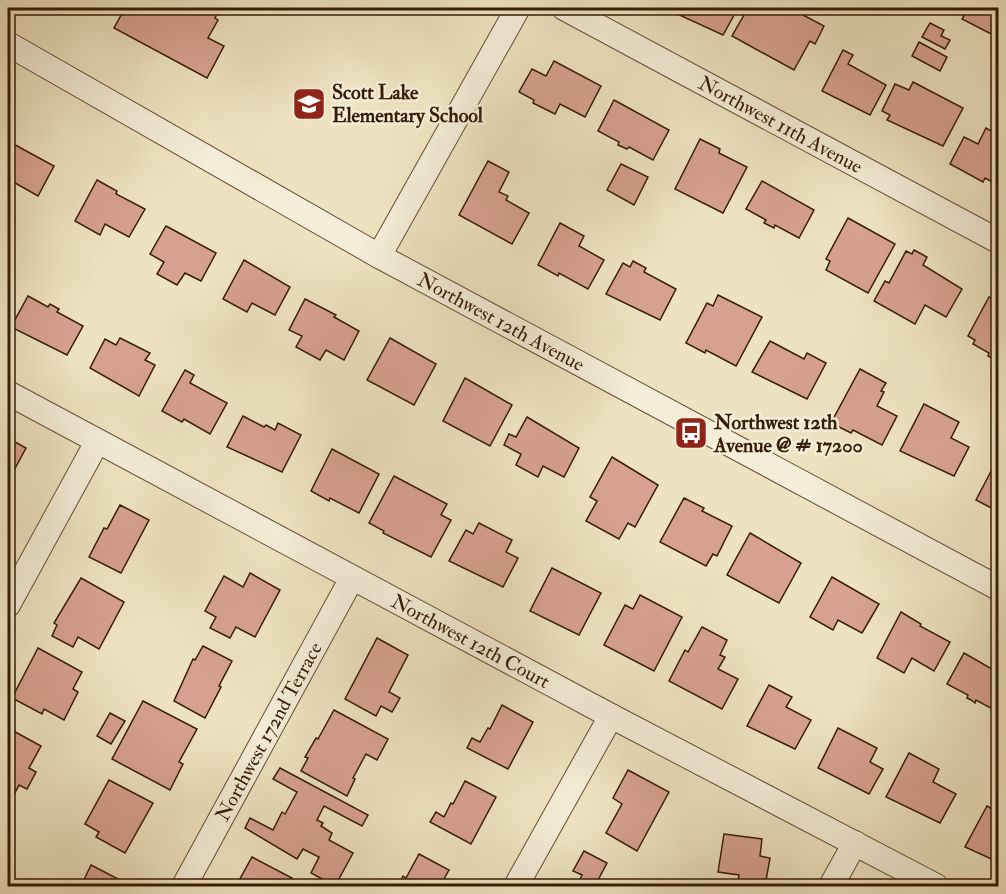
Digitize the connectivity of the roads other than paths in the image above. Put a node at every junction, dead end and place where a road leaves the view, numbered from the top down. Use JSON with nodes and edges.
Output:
{"nodes":[{"id":1,"x":518,"y":8,"type":"edge"},
{"id":2,"x":564,"y":8,"type":"edge"},
{"id":3,"x":8,"y":44,"type":"edge"},
{"id":4,"x":999,"y":241,"type":"edge"},
{"id":5,"x":379,"y":256,"type":"junction"},
{"id":6,"x":8,"y":393,"type":"edge"},
{"id":7,"x":97,"y":442,"type":"junction"},
{"id":8,"x":352,"y":578,"type":"junction"},
{"id":9,"x":999,"y":588,"type":"edge"},
{"id":10,"x":8,"y":605,"type":"edge"},
{"id":11,"x":610,"y":716,"type":"junction"},
{"id":12,"x":855,"y":843,"type":"junction"},
{"id":13,"x":184,"y":886,"type":"edge"},
{"id":14,"x":516,"y":886,"type":"edge"},
{"id":15,"x":831,"y":886,"type":"edge"},
{"id":16,"x":936,"y":886,"type":"edge"}],
"edges":[{"from":1,"to":5,"type":"street"},
{"from":2,"to":4,"type":"street","name":"Northwest 11th Avenue"},
{"from":3,"to":5,"type":"street","name":"Northwest 12th Avenue"},
{"from":5,"to":9,"type":"street","name":"Northwest 12th Avenue"},
{"from":6,"to":7,"type":"street","name":"Northwest 12th Court"},
{"from":7,"to":8,"type":"street","name":"Northwest 12th Court"},
{"from":7,"to":10,"type":"street"},
{"from":8,"to":11,"type":"street","name":"Northwest 12th Court"},
{"from":8,"to":13,"type":"street","name":"Northwest 172nd Terrace"},
{"from":11,"to":12,"type":"street","name":"Northwest 12th Court"},
{"from":11,"to":14,"type":"street"},
{"from":12,"to":15,"type":"street"},
{"from":12,"to":16,"type":"street","name":"Northwest 12th Court"}]}
